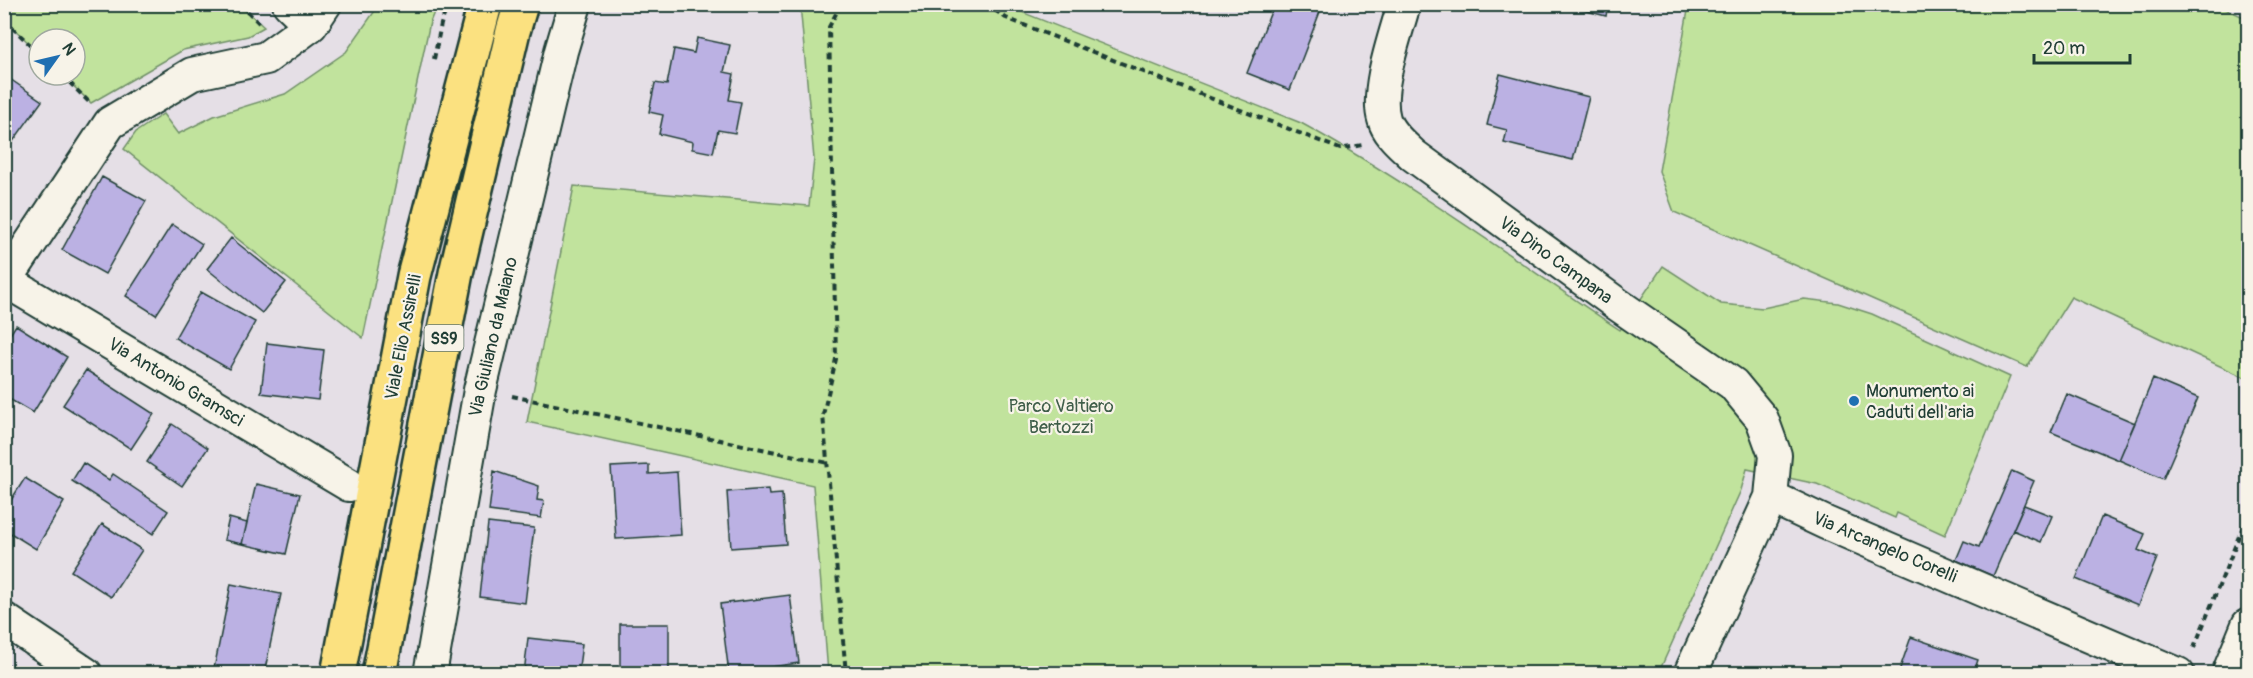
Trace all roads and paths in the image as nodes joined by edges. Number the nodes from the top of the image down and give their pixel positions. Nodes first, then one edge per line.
1 (240, 4) edge
2 (485, 4) edge
3 (521, 4) edge
4 (575, 4) edge
5 (841, 4) edge
6 (986, 4) edge
7 (1404, 4) edge
8 (308, 11) edge
9 (4, 20) edge
10 (264, 27) dead end
11 (27, 42) edge
12 (1363, 145) dead end
13 (5, 282) edge
14 (509, 395) dead end
15 (828, 463) junction
16 (349, 485) dead end
17 (1771, 497) junction
18 (2248, 514) edge
19 (4, 619) edge
20 (2248, 625) edge
21 (2186, 661) edge
22 (86, 674) edge
23 (338, 674) edge
24 (380, 674) edge
25 (430, 674) edge
26 (846, 674) edge
27 (1690, 674) edge
28 (2228, 674) edge

1 - 10 path
2 - 23 main road, Viale Elio Assirelli / SS9
3 - 24 main road, SS9
4 - 25 street, Via Giuliano da Maiano
5 - 15 path
6 - 12 path
7 - 17 street, Via Dino Campana
8 - 13 street
9 - 11 path
13 - 16 street, Via Antonio Gramsci
14 - 15 path
15 - 26 path
17 - 21 street, Via Arcangelo Corelli
17 - 27 street
18 - 21 path
19 - 22 street
20 - 28 street

